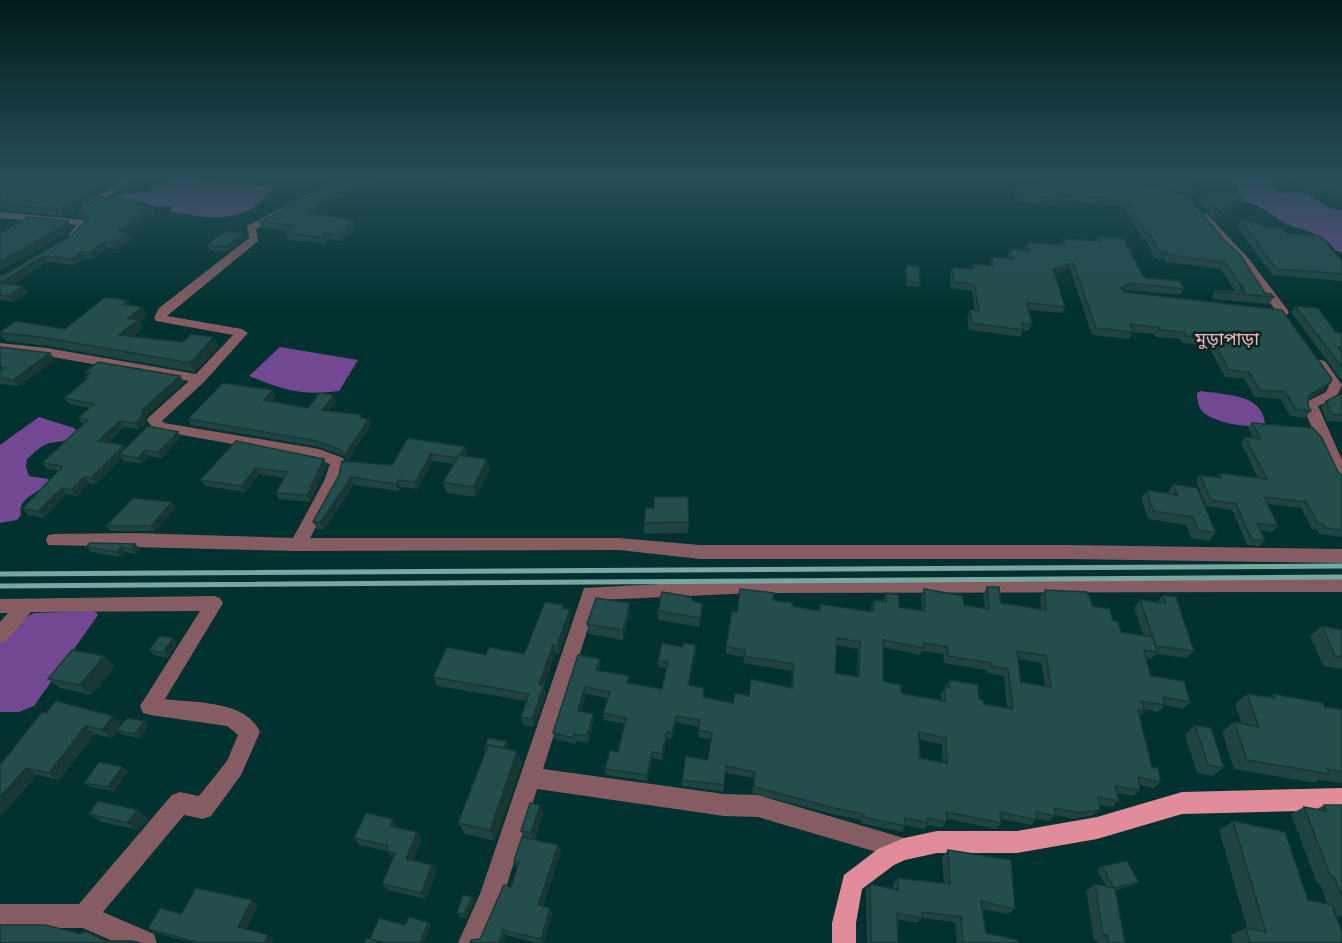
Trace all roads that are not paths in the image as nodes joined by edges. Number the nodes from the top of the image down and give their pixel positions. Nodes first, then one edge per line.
1 (66, 222) edge
2 (261, 222) edge
3 (1210, 222) edge
4 (62, 243) edge
5 (1261, 310) edge
6 (0, 347) edge
7 (1310, 349) edge
8 (199, 379) junction
9 (1342, 476) edge
10 (54, 540) dead end
11 (298, 545) junction
12 (1342, 556) edge
13 (1342, 585) edge
14 (27, 605) junction
15 (0, 606) edge
16 (0, 635) edge
17 (530, 778) junction
18 (1342, 799) edge
19 (904, 849) junction
20 (0, 916) edge
21 (84, 916) junction
22 (145, 943) edge
23 (470, 943) edge
24 (844, 943) edge

1 - 4 street
2 - 8 street
3 - 5 street
6 - 8 street
7 - 9 street
8 - 11 street
10 - 11 street
11 - 12 street
13 - 17 street
14 - 15 street
14 - 16 street
14 - 21 street
17 - 19 street
17 - 23 street
18 - 19 main road
19 - 24 main road
20 - 21 street
21 - 22 street

